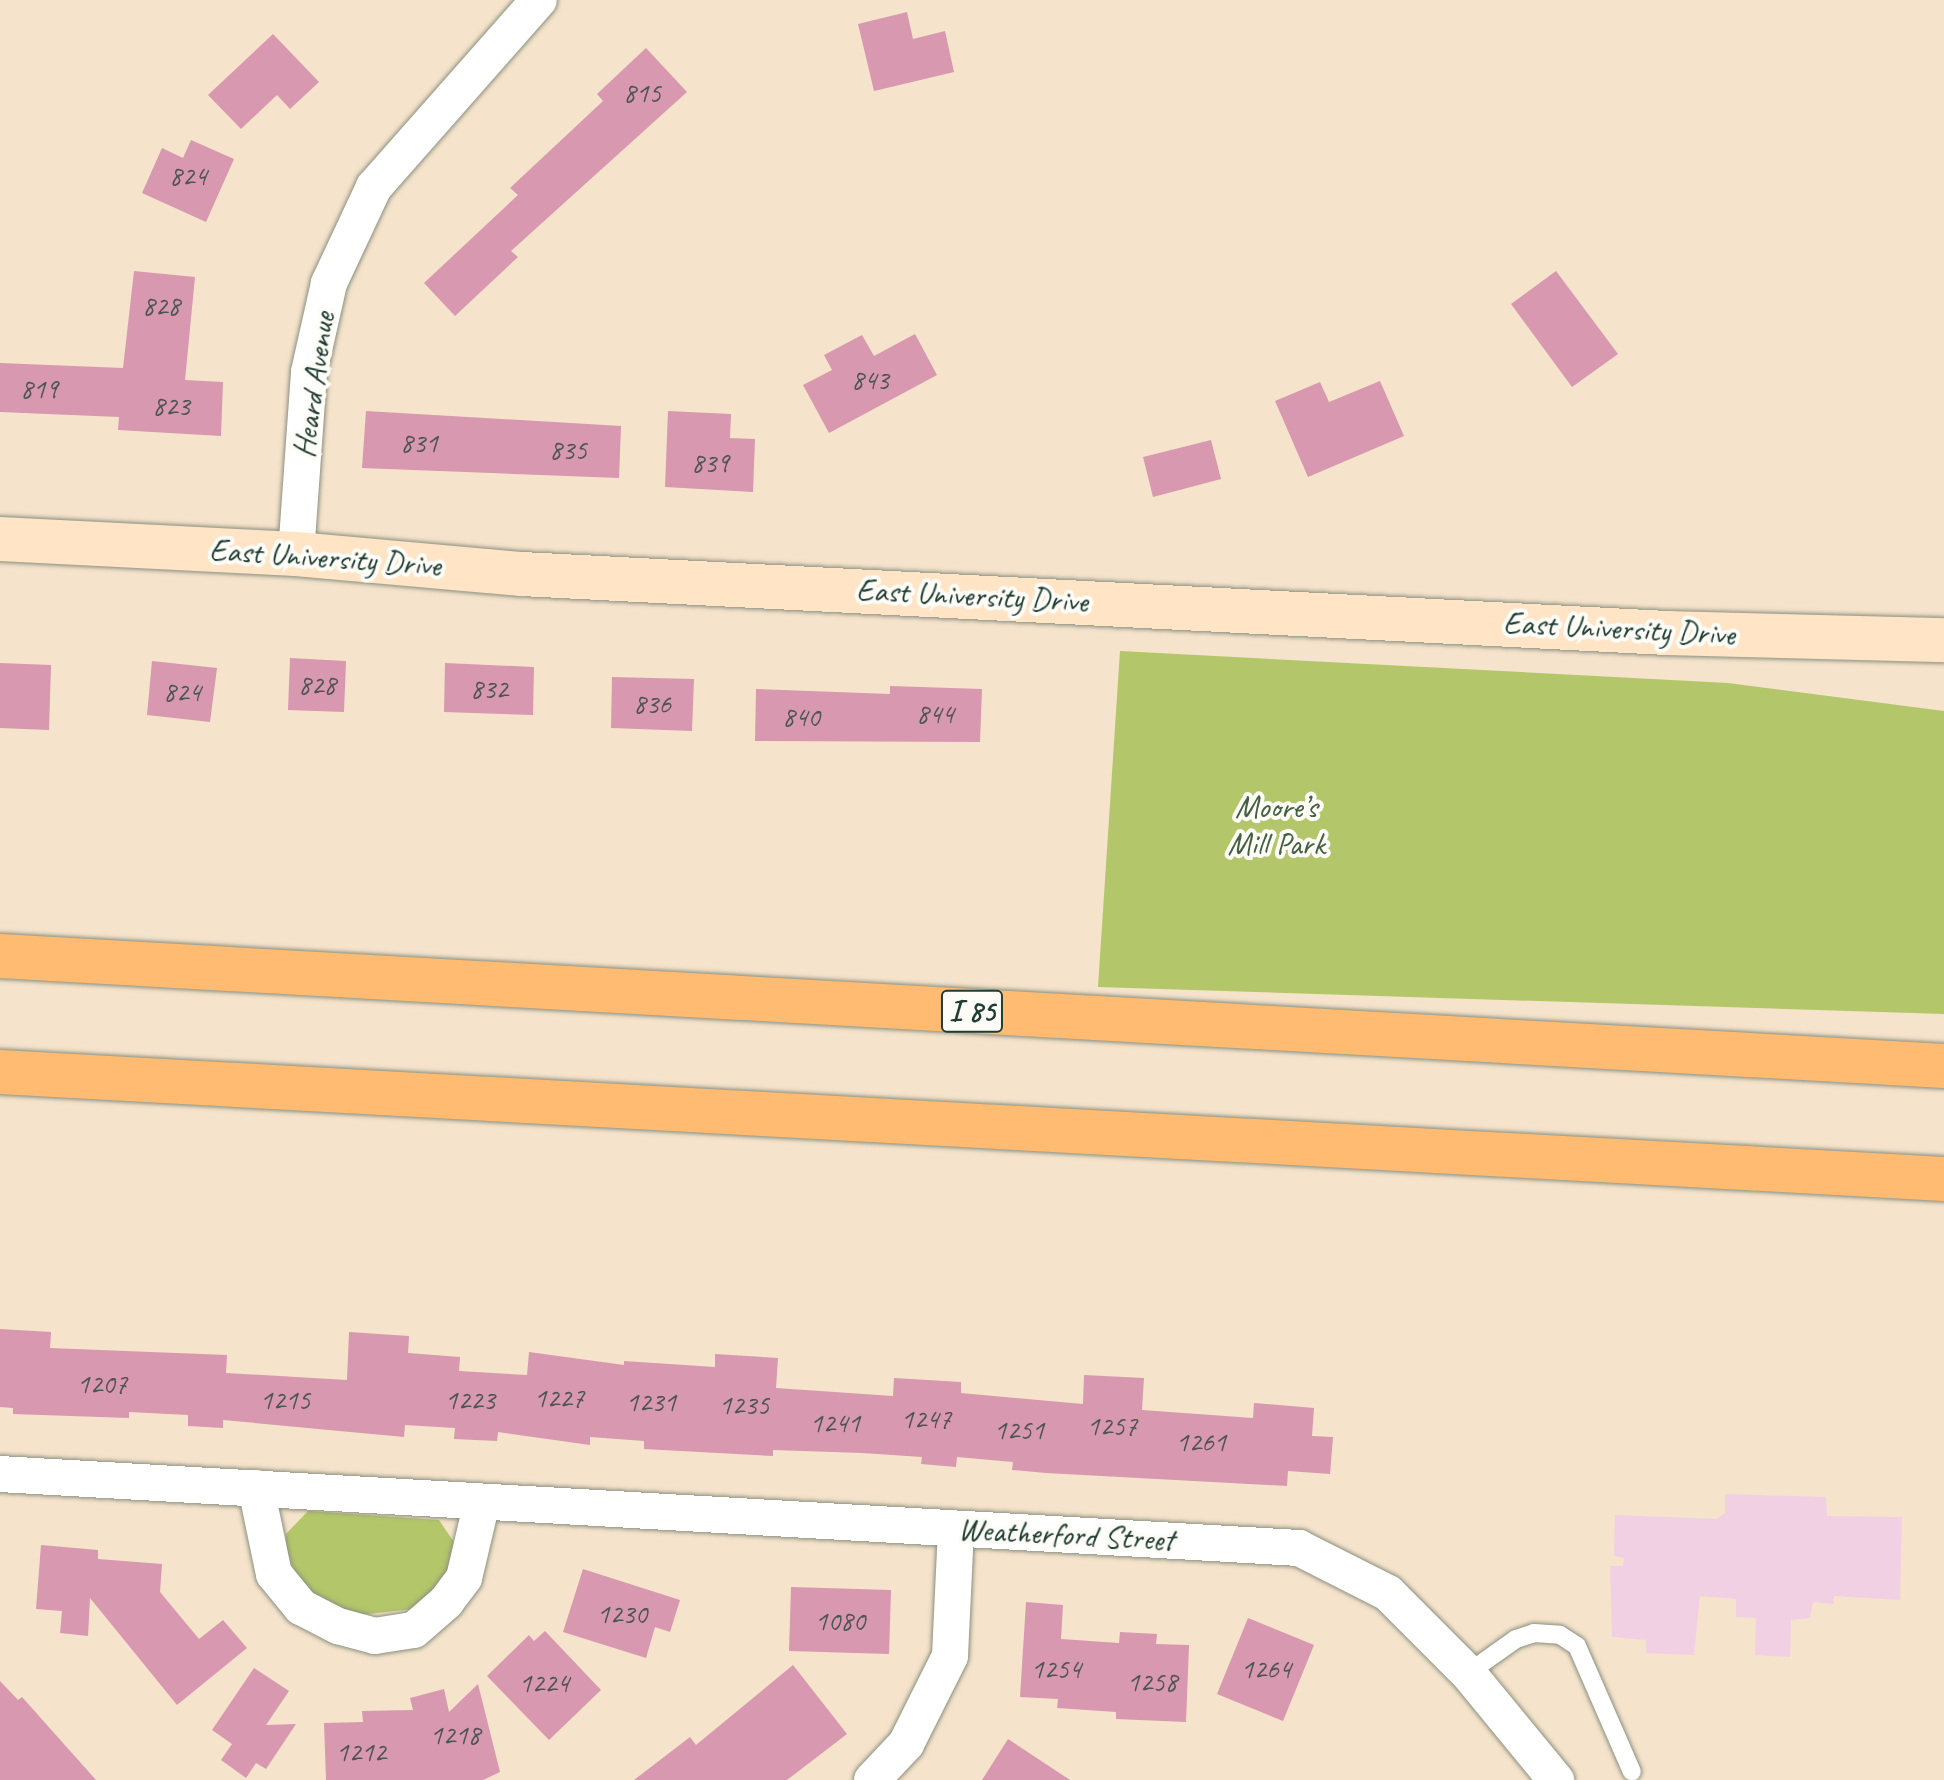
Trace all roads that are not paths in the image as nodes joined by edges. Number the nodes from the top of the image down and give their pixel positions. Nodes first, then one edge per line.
1 (539, 0) edge
2 (0, 539) edge
3 (296, 554) junction
4 (1944, 640) edge
5 (0, 956) edge
6 (1944, 1066) edge
7 (0, 1072) edge
8 (1944, 1179) edge
9 (0, 1474) edge
10 (256, 1488) junction
11 (482, 1502) junction
12 (956, 1529) junction
13 (1468, 1673) junction
14 (1632, 1772) dead end
15 (872, 1780) edge
16 (1556, 1780) edge

1 - 3 street, Heard Avenue
2 - 3 main road, East University Drive
3 - 4 main road, East University Drive
5 - 6 highway, I 85
7 - 8 highway
9 - 10 street, Weatherford Street
10 - 11 street, Weatherford Street
10 - 11 street
11 - 12 street, Weatherford Street
12 - 13 street, Weatherford Street
12 - 15 street
13 - 14 lane
13 - 16 street, Weatherford Street

